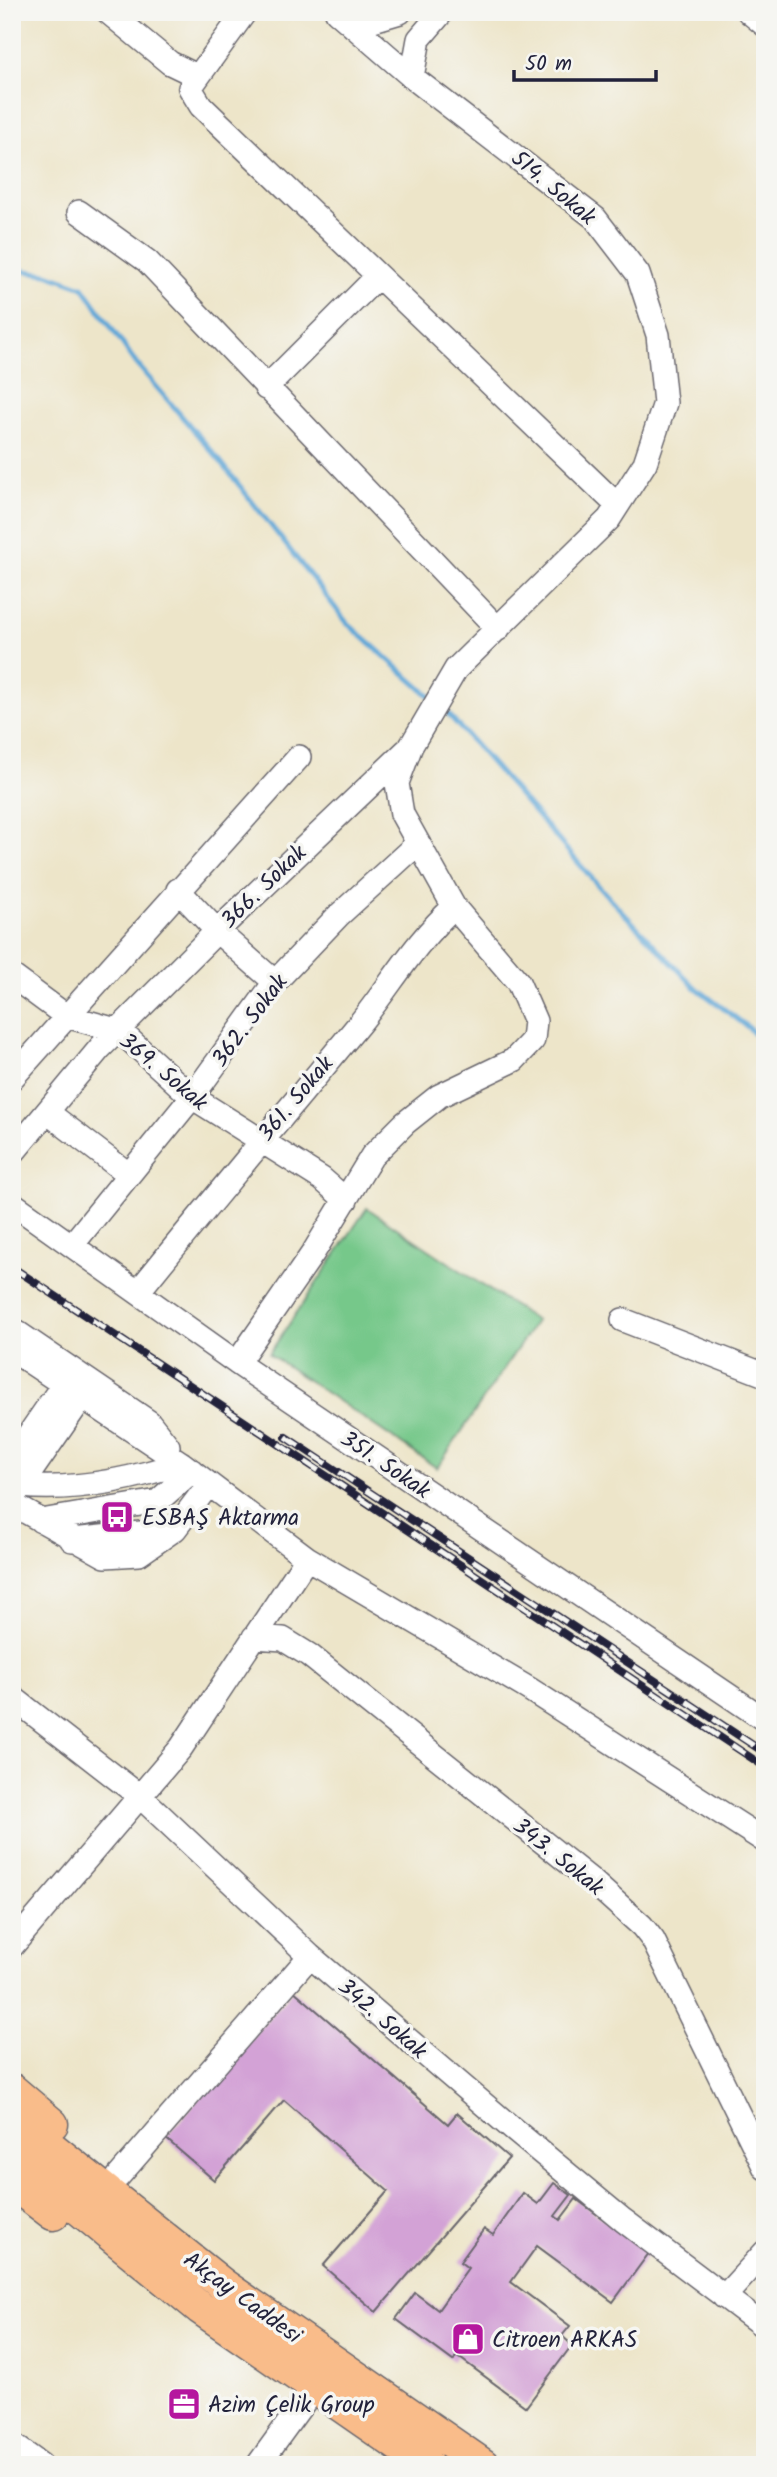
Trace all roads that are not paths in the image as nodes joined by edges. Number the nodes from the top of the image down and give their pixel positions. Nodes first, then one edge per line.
1 (108, 12) edge
2 (245, 12) edge
3 (400, 12) edge
4 (442, 12) edge
5 (749, 12) edge
6 (345, 19) edge
7 (765, 24) edge
8 (197, 76) junction
9 (412, 77) junction
10 (79, 212) dead end
11 (378, 276) junction
12 (265, 388) junction
13 (617, 505) junction
14 (498, 629) junction
15 (411, 746) junction
16 (299, 757) dead end
17 (417, 844) junction
18 (178, 890) junction
19 (454, 907) junction
20 (217, 930) junction
21 (12, 976) edge
22 (275, 982) junction
23 (66, 1016) junction
24 (120, 1031) junction
25 (12, 1078) edge
26 (192, 1097) junction
27 (47, 1112) junction
28 (259, 1141) junction
29 (12, 1154) edge
30 (128, 1174) junction
31 (346, 1200) junction
32 (12, 1203) edge
33 (72, 1245) junction
34 (138, 1292) junction
35 (623, 1320) dead end
36 (12, 1329) edge
37 (12, 1350) edge
38 (237, 1363) junction
39 (765, 1375) edge
40 (78, 1384) junction
41 (12, 1460) edge
42 (194, 1473) junction
43 (15, 1496) edge
44 (41, 1521) junction
45 (307, 1558) junction
46 (254, 1637) junction
47 (12, 1697) edge
48 (765, 1720) edge
49 (142, 1798) junction
50 (765, 1841) edge
51 (12, 1946) edge
52 (310, 1956) junction
53 (12, 2090) edge
54 (12, 2116) edge
55 (12, 2154) edge
56 (765, 2168) edge
57 (118, 2177) junction
58 (12, 2183) edge
59 (765, 2252) edge
60 (223, 2285) junction
61 (724, 2297) junction
62 (200, 2308) junction
63 (765, 2327) edge
64 (314, 2388) junction
65 (12, 2444) edge
66 (41, 2465) edge
67 (258, 2465) edge
68 (427, 2465) edge
69 (483, 2465) edge

1 - 8 street
2 - 8 street
3 - 6 street
4 - 9 street
5 - 7 street
6 - 9 street, 514. Sokak
8 - 11 street
9 - 13 street, 514. Sokak
10 - 12 street
11 - 12 street
11 - 13 street
12 - 14 street
13 - 14 street, 514. Sokak
14 - 15 street, 514. Sokak
15 - 17 street
15 - 20 street, 366. Sokak
16 - 18 street
17 - 19 street
17 - 22 street, 362. Sokak
18 - 20 street
18 - 23 street
19 - 28 street, 361. Sokak
19 - 31 street
20 - 22 street
20 - 24 street, 366. Sokak
21 - 23 street, 369. Sokak
22 - 26 street, 362. Sokak
23 - 24 street, 369. Sokak
23 - 25 street
24 - 26 street, 369. Sokak
24 - 27 street, 366. Sokak
26 - 28 street, 369. Sokak
26 - 30 street, 362. Sokak
27 - 29 street, 366. Sokak
27 - 30 street
28 - 31 street, 369. Sokak
28 - 34 street, 361. Sokak
30 - 33 street, 362. Sokak
31 - 38 street
32 - 33 street, 351. Sokak
33 - 34 street, 351. Sokak
34 - 38 street, 351. Sokak
35 - 39 street
36 - 40 street
37 - 40 street
38 - 48 street, 351. Sokak
40 - 41 street
40 - 42 street
40 - 43 street
42 - 43 street
42 - 44 street
42 - 44 street
42 - 45 street
43 - 44 street
45 - 46 street
45 - 50 street
46 - 49 street
46 - 56 street, 343. Sokak
47 - 49 street, 342. Sokak
49 - 51 street
49 - 52 street, 342. Sokak
52 - 57 street
52 - 61 street, 342. Sokak
53 - 57 highway
54 - 60 highway, Akçay Caddesi
55 - 62 highway, Akçay Caddesi
57 - 60 highway
58 - 62 highway
59 - 61 street
60 - 69 highway, Akçay Caddesi
61 - 63 street, 342. Sokak
62 - 64 highway, Akçay Caddesi
64 - 67 street
64 - 68 highway, Akçay Caddesi
65 - 66 street

